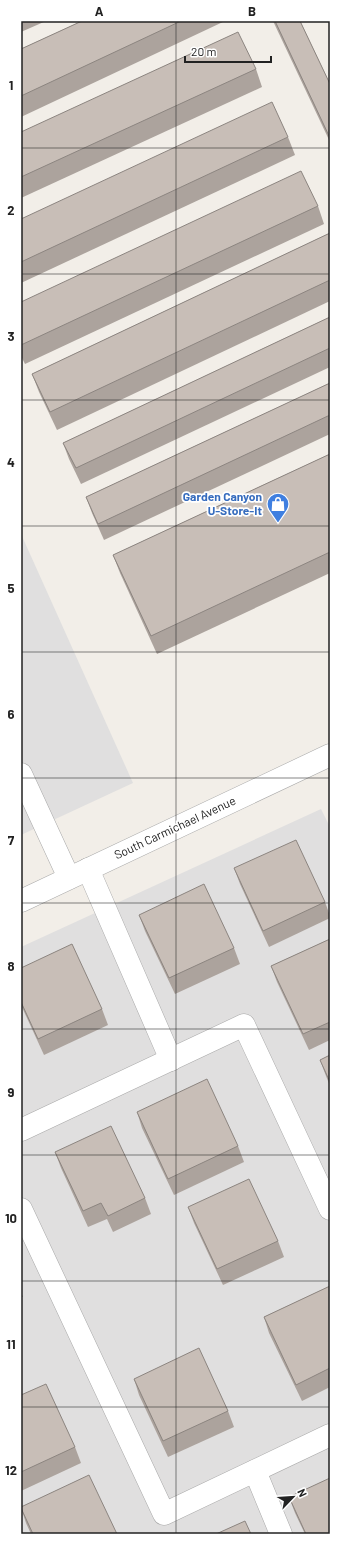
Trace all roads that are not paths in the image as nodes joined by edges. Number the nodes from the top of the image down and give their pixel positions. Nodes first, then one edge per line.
1 (330, 755) edge
2 (21, 774) edge
3 (88, 868) junction
4 (69, 878) junction
5 (21, 901) edge
6 (171, 1060) junction
7 (21, 1130) edge
8 (21, 1209) edge
9 (330, 1209) edge
10 (330, 1436) edge
11 (255, 1471) junction
12 (281, 1534) edge

1 - 3 street, South Carmichael Avenue
2 - 4 street
3 - 4 street, South Carmichael Avenue
3 - 6 street
4 - 5 street, South Carmichael Avenue
6 - 7 street
6 - 9 street
8 - 11 street
10 - 11 street
11 - 12 street

